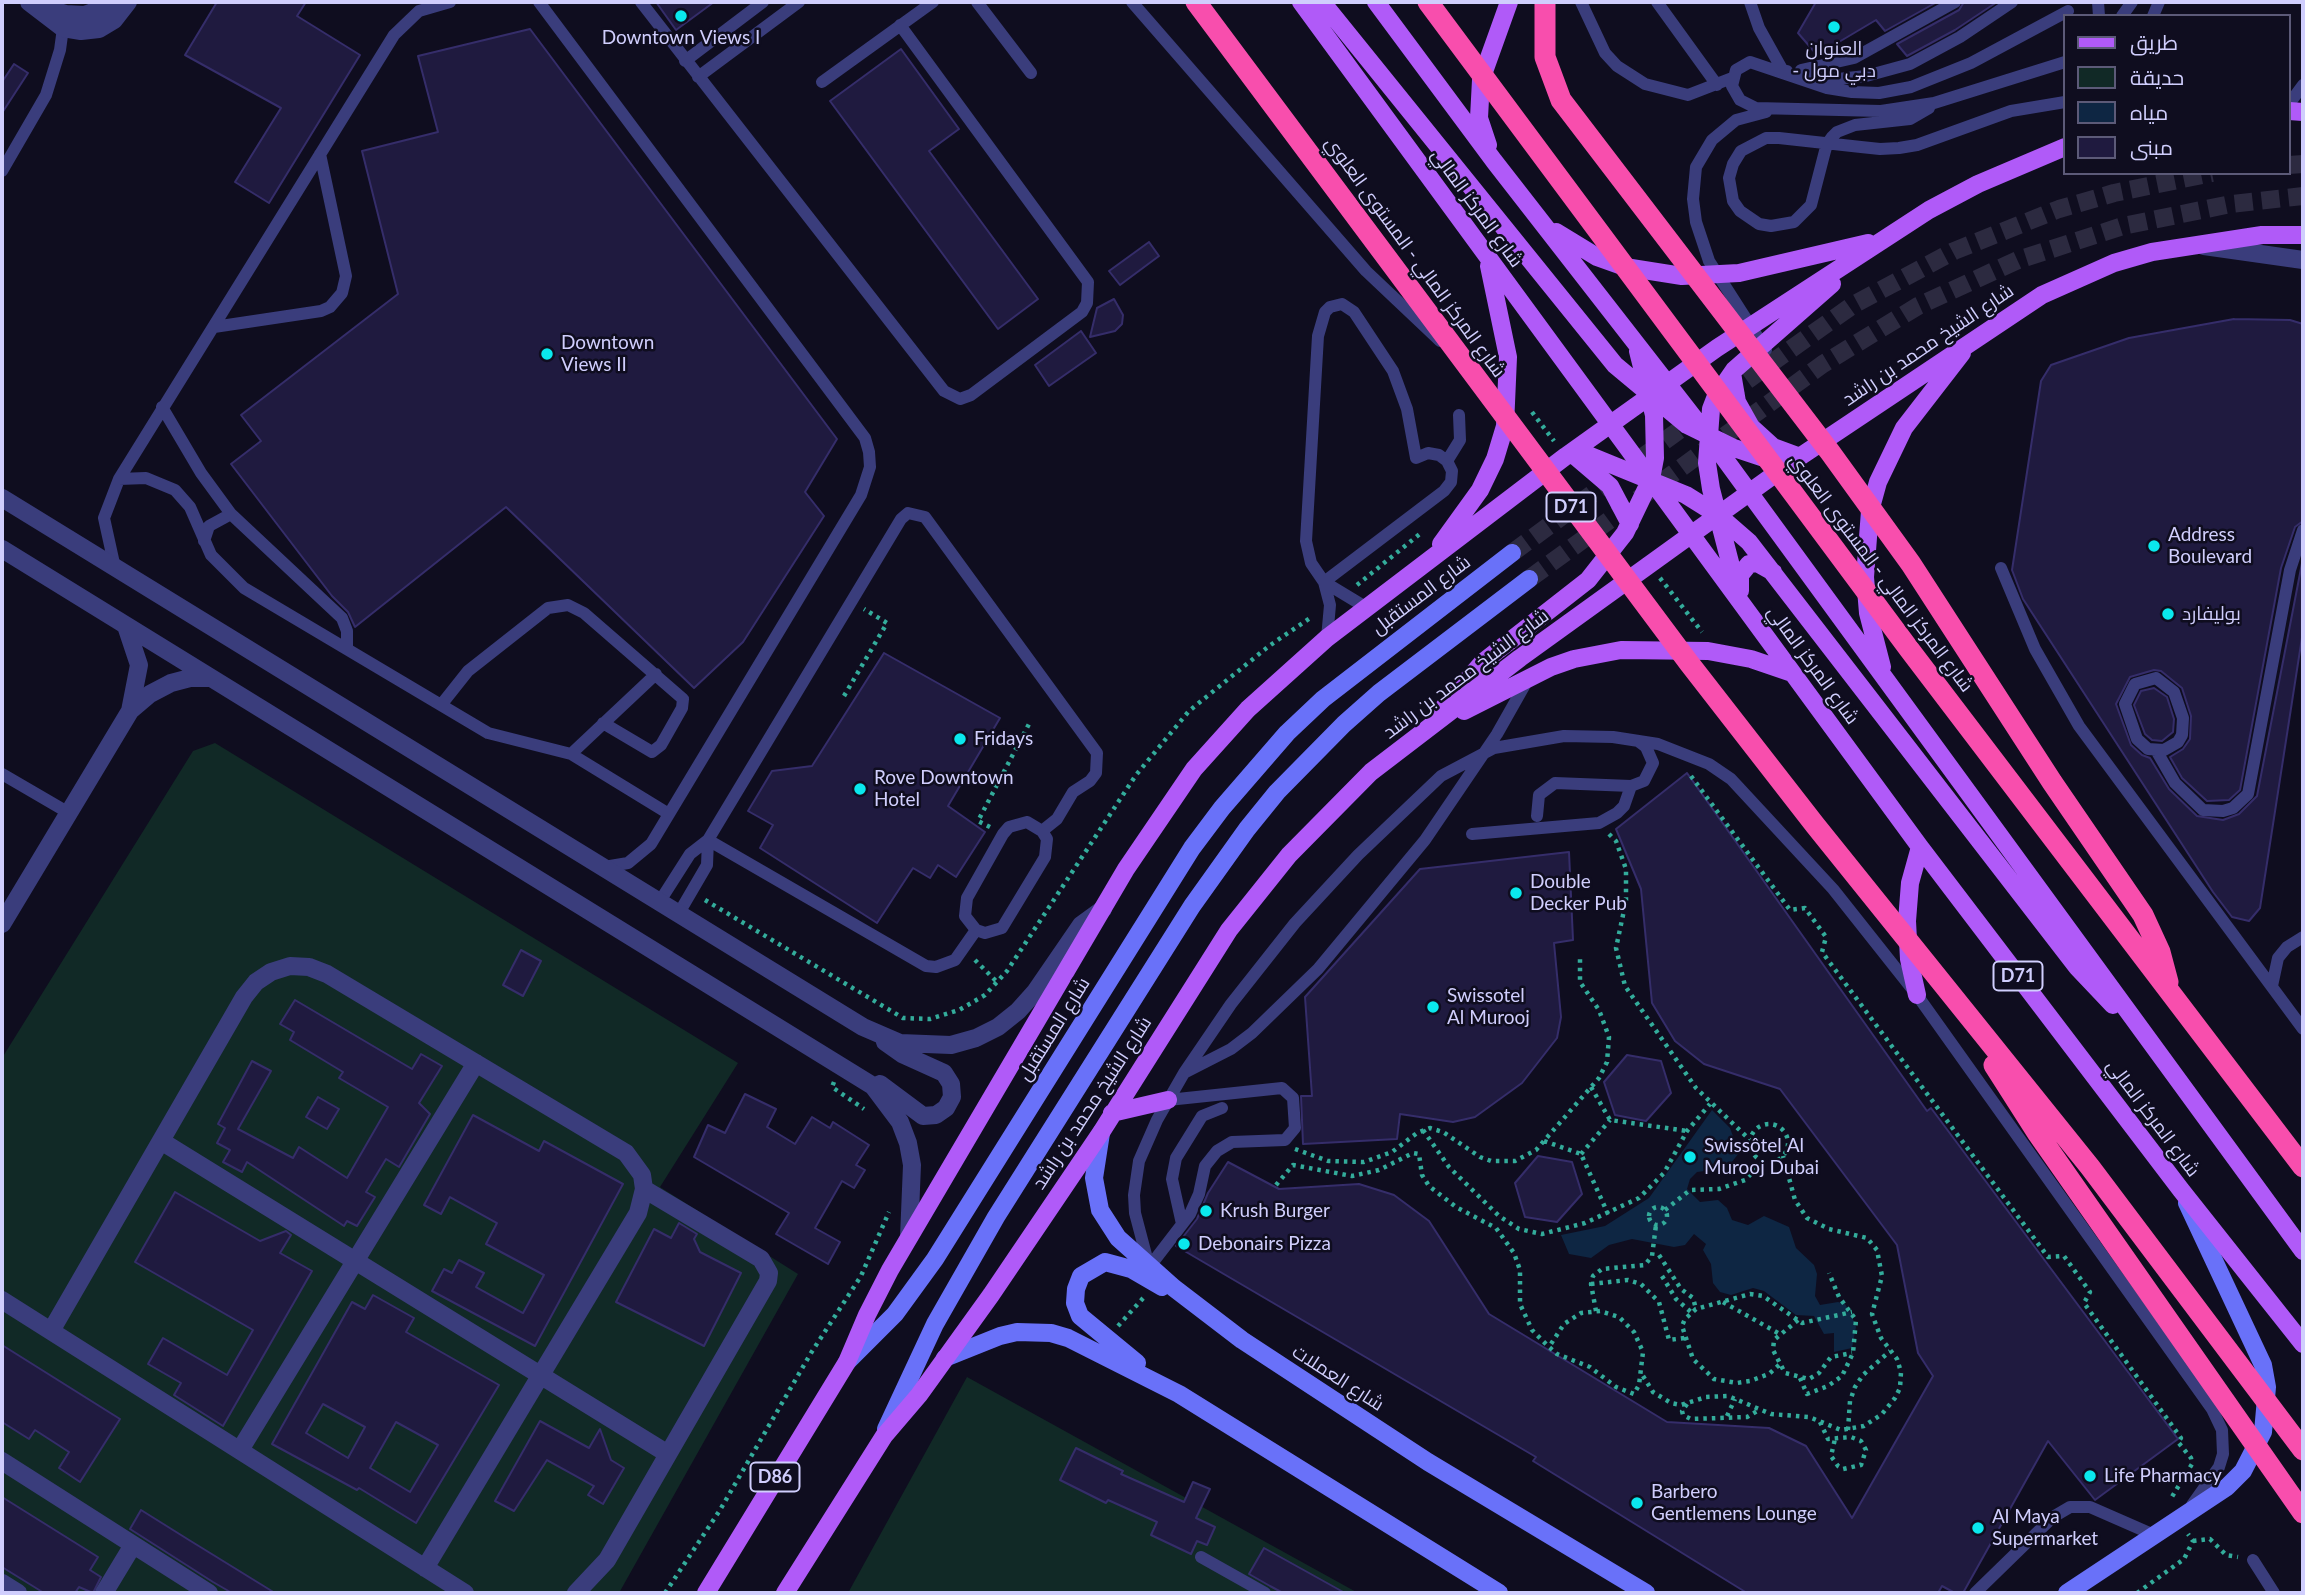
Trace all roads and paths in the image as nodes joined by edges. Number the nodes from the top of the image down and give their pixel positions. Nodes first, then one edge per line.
1 (29, 2) edge
2 (119, 2) edge
3 (128, 2) edge
4 (450, 2) edge
5 (539, 2) edge
6 (641, 2) edge
7 (763, 2) edge
8 (799, 2) edge
9 (933, 2) edge
10 (977, 2) edge
11 (1132, 2) edge
12 (1196, 2) edge
13 (1301, 2) edge
14 (1322, 2) edge
15 (1376, 2) edge
16 (1428, 2) edge
17 (1509, 2) edge
18 (1545, 2) edge
19 (1581, 2) edge
20 (1657, 2) edge
21 (1750, 2) edge
22 (1955, 2) edge
23 (2012, 2) edge
24 (2068, 11) dead end
25 (900, 25) junction
26 (63, 28) junction
27 (685, 61) junction
28 (2064, 62) edge
29 (1783, 71) junction
30 (1031, 73) dead end
31 (698, 77) junction
32 (1732, 78) junction
33 (822, 82) dead end
34 (1717, 85) junction
35 (2303, 85) edge
36 (2291, 101) edge
37 (2064, 102) edge
38 (1934, 103) junction
39 (1774, 110) junction
40 (1830, 143) edge
41 (1830, 143) edge
42 (1830, 143) edge
43 (1830, 143) edge
44 (2064, 147) edge
45 (320, 154) junction
46 (1494, 161) junction
47 (2, 171) edge
48 (2303, 224) edge
49 (1546, 226) junction
50 (2262, 234) junction
51 (2303, 235) edge
52 (1882, 240) junction
53 (2190, 244) junction
54 (1488, 260) junction
55 (2303, 260) edge
56 (1616, 316) junction
57 (214, 327) junction
58 (1976, 337) junction
59 (1636, 344) junction
60 (1604, 353) junction
61 (1462, 359) junction
62 (1732, 373) junction
63 (1667, 384) junction
64 (1782, 389) junction
65 (1650, 397) junction
66 (162, 407) junction
67 (1458, 415) dead end
68 (1610, 425) junction
69 (1708, 436) junction
70 (1572, 452) junction
71 (1447, 461) junction
72 (1795, 461) junction
73 (119, 479) junction
74 (1651, 480) junction
75 (1749, 494) junction
76 (2, 498) edge
77 (231, 514) junction
78 (1718, 515) junction
79 (1630, 524) junction
80 (2303, 530) edge
81 (1692, 536) junction
82 (204, 541) junction
83 (2, 549) edge
84 (1512, 553) tunnel mouth
85 (1428, 561) junction
86 (115, 568) junction
87 (2001, 568) dead end
88 (1776, 574) junction
89 (1530, 579) tunnel mouth
90 (1324, 582) junction
91 (852, 601) junction
92 (1741, 601) junction
93 (1367, 608) junction
94 (126, 626) junction
95 (1328, 638) junction
96 (347, 649) junction
97 (1792, 673) junction
98 (656, 674) junction
99 (212, 678) junction
100 (1530, 678) junction
101 (1888, 683) junction
102 (844, 696) dead end
103 (441, 705) junction
104 (130, 711) junction
105 (603, 723) junction
106 (1029, 724) dead end
107 (1426, 730) junction
108 (1638, 741) junction
109 (2156, 750) junction
110 (1484, 752) junction
111 (571, 754) junction
112 (1688, 771) dead end
113 (2, 774) edge
114 (1632, 786) junction
115 (69, 813) junction
116 (669, 814) junction
117 (1537, 816) dead end
118 (1599, 823) junction
119 (1042, 831) junction
120 (1003, 834) junction
121 (1472, 834) dead end
122 (708, 840) junction
123 (1920, 847) junction
124 (604, 867) junction
125 (660, 901) junction
126 (1103, 909) junction
127 (679, 913) junction
128 (2, 924) edge
129 (976, 930) junction
130 (2303, 937) edge
131 (965, 947) junction
132 (1580, 959) dead end
133 (997, 982) dead end
134 (2272, 986) junction
135 (2170, 991) junction
136 (1917, 995) junction
137 (1958, 1002) junction
138 (2137, 1024) junction
139 (863, 1027) junction
140 (2303, 1029) edge
141 (476, 1063) junction
142 (839, 1064) junction
143 (1184, 1073) junction
144 (1591, 1087) junction
145 (1168, 1100) junction
146 (1710, 1104) junction
147 (1222, 1108) dead end
148 (868, 1112) dead end
149 (1112, 1113) junction
150 (1610, 1120) junction
151 (1423, 1130) junction
152 (1102, 1131) junction
153 (1687, 1131) junction
154 (1279, 1140) junction
155 (1750, 1140) junction
156 (1544, 1141) junction
157 (161, 1142) junction
158 (1581, 1154) junction
159 (1783, 1156) junction
160 (1764, 1161) junction
161 (2303, 1167) edge
162 (1276, 1185) dead end
163 (644, 1189) junction
164 (2181, 1190) junction
165 (891, 1208) dead end
166 (1665, 1210) junction
167 (1608, 1214) junction
168 (1182, 1224) junction
169 (1656, 1225) junction
170 (909, 1237) junction
171 (2303, 1251) edge
172 (1659, 1255) dead end
173 (355, 1261) junction
174 (1829, 1273) dead end
175 (1152, 1275) junction
176 (1662, 1276) dead end
177 (1591, 1284) junction
178 (2, 1300) edge
179 (1722, 1302) junction
180 (1596, 1311) junction
181 (1693, 1311) junction
182 (1852, 1311) junction
183 (1798, 1320) junction
184 (51, 1331) junction
185 (1778, 1333) junction
186 (1107, 1338) junction
187 (1685, 1338) junction
188 (2303, 1344) edge
189 (1549, 1347) junction
190 (1890, 1351) junction
191 (1853, 1353) junction
192 (945, 1358) junction
193 (847, 1362) junction
194 (1779, 1365) junction
195 (1643, 1375) junction
196 (540, 1376) junction
197 (1800, 1378) junction
198 (1152, 1379) junction
199 (1735, 1399) junction
200 (1687, 1404) junction
201 (1759, 1410) junction
202 (1727, 1416) junction
203 (1820, 1421) junction
204 (1848, 1430) junction
205 (884, 1436) junction
206 (1835, 1439) junction
207 (240, 1450) junction
208 (2303, 1450) edge
209 (668, 1454) junction
210 (2, 1461) edge
211 (2297, 1505) edge
212 (2180, 1517) junction
213 (2303, 1523) edge
214 (2154, 1535) junction
215 (2193, 1541) junction
216 (133, 1545) junction
217 (1201, 1557) dead end
218 (2253, 1560) joint
219 (425, 1568) junction
220 (2, 1583) edge
221 (18, 1593) edge
222 (104, 1593) edge
223 (209, 1593) edge
224 (465, 1593) edge
225 (576, 1593) edge
226 (666, 1593) edge
227 (706, 1593) edge
228 (785, 1593) edge
229 (1265, 1593) edge
230 (1499, 1593) edge
231 (1646, 1593) edge
232 (1975, 1593) edge
233 (2067, 1593) edge
234 (2137, 1593) edge
235 (2274, 1593) edge

1 - 2 street
1 - 26 street
3 - 26 street
4 - 45 lane
5 - 116 lane
6 - 27 lane
7 - 27 lane
8 - 31 lane
9 - 25 lane
10 - 30 lane
11 - 61 lane
12 - 61 highway, شارع المركز المالي - المستوى العلوي / D71
13 - 54 main road, شارع المركز المالي / D71
14 - 60 main road
15 - 46 main road
16 - 135 highway, شارع المركز المالي - المستوى العلوي
17 - 46 main road
18 - 64 highway
19 - 34 lane
20 - 34 lane
21 - 29 lane
22 - 29 lane
23 - 29 lane
24 - 29 lane
25 - 31 lane
25 - 33 lane
26 - 47 lane
27 - 31 lane
28 - 38 lane
29 - 32 lane
32 - 34 lane
32 - 39 lane
35 - 36 lane
37 - 43 lane
38 - 39 lane
38 - 40 lane
39 - 64 lane
41 - 42 lane
44 - 52 main road
45 - 57 lane
45 - 57 lane
46 - 49 main road
48 - 50 main road
49 - 52 main road
49 - 56 main road
50 - 51 main road, شارع الشيخ محمد بن راشد
50 - 53 main road, شارع الشيخ محمد بن راشد
52 - 62 main road
52 - 63 main road
53 - 55 street
53 - 58 main road, شارع الشيخ محمد بن راشد
54 - 68 main road, شارع المركز المالي / D71
54 - 85 main road
56 - 59 main road
56 - 60 main road
57 - 66 lane
58 - 72 main road, شارع الشيخ محمد بن راشد
58 - 101 main road
59 - 63 main road
59 - 65 main road
60 - 65 main road
61 - 137 highway, شارع المركز المالي - المستوى العلوي / D71
62 - 69 main road
62 - 72 main road
63 - 65 main road
63 - 69 main road
64 - 135 highway
65 - 68 main road
65 - 69 main road
65 - 74 main road
66 - 73 lane
66 - 77 lane
67 - 71 lane
68 - 70 main road
68 - 74 main road, شارع المركز المالي / D71
69 - 72 main road
69 - 75 main road
69 - 78 main road
70 - 74 main road
70 - 79 main road
70 - 85 main road
71 - 90 lane
71 - 90 lane
72 - 75 main road, شارع الشيخ محمد بن راشد
73 - 82 lane
73 - 86 lane
74 - 78 main road
74 - 79 main road
74 - 81 main road, شارع المركز المالي / D71
75 - 78 main road, شارع الشيخ محمد بن راشد
75 - 101 main road
76 - 86 street
77 - 82 lane
77 - 96 lane
78 - 81 main road, شارع الشيخ محمد بن راشد
78 - 88 main road
78 - 92 main road
79 - 107 main road
80 - 109 lane
81 - 92 main road, شارع المركز المالي / D71
81 - 107 main road, شارع الشيخ محمد بن راشد
82 - 96 lane
83 - 94 street
84 - 193 main road, شارع المستقبل / D86
85 - 93 main road
86 - 124 street
87 - 134 lane
88 - 92 main road
88 - 138 main road
89 - 205 main road
90 - 93 lane
90 - 95 lane
91 - 102 path
91 - 119 lane
91 - 122 lane
92 - 97 main road, شارع المركز المالي / D71
93 - 95 main road
94 - 99 street
94 - 104 street
95 - 126 main road
96 - 103 lane
97 - 100 main road
97 - 123 main road, شارع المركز المالي / D71
98 - 103 lane
98 - 105 lane
98 - 105 lane
99 - 104 street
99 - 142 street
100 - 107 main road
100 - 110 lane
101 - 138 main road
103 - 111 lane
104 - 115 street
105 - 111 lane
106 - 120 path
107 - 149 main road, شارع الشيخ محمد بن راشد
108 - 110 lane
108 - 114 lane
108 - 136 lane
109 - 109 lane
110 - 143 lane
110 - 143 lane
111 - 116 lane
112 - 212 path
113 - 115 lane
114 - 117 lane
114 - 118 lane
115 - 128 street
116 - 124 lane
118 - 121 lane
118 - 146 path
119 - 120 lane
119 - 129 lane
120 - 129 lane
122 - 125 lane
122 - 127 lane
122 - 131 lane
123 - 136 main road
123 - 164 main road, شارع المركز المالي / D71
124 - 125 street
125 - 127 street
126 - 139 street
126 - 170 main road
127 - 139 street
129 - 131 lane
130 - 134 lane
131 - 133 path
132 - 144 path
134 - 140 lane
135 - 161 highway, شارع المركز المالي - المستوى العلوي
136 - 212 lane
137 - 208 highway
137 - 211 highway
138 - 171 main road
139 - 142 street
141 - 157 street
141 - 163 street
141 - 173 street
142 - 148 path
142 - 170 street
143 - 145 lane
144 - 150 path
144 - 156 path
145 - 149 main road
145 - 154 lane
145 - 175 lane
146 - 153 path
146 - 155 path
147 - 168 lane
149 - 152 main road, شارع الشيخ محمد بن راشد
150 - 153 path
150 - 158 path
151 - 154 path
151 - 156 path
151 - 167 path
152 - 175 main road, شارع العملات
152 - 192 main road, شارع الشيخ محمد بن راشد
153 - 167 path
154 - 168 lane
155 - 159 path
155 - 160 path
156 - 158 path
157 - 173 street
157 - 184 street
158 - 167 path
159 - 160 path
159 - 190 path
160 - 166 path
162 - 189 path
163 - 196 street
163 - 209 street
164 - 188 main road, شارع المركز المالي / D71
164 - 212 main road
165 - 226 path
166 - 169 path
166 - 169 path
168 - 175 lane
169 - 177 path
170 - 193 main road
172 - 181 path
173 - 196 street
173 - 207 street
174 - 182 path
175 - 186 path
175 - 186 main road
175 - 231 main road, شارع العملات
176 - 181 path
177 - 180 path
177 - 187 path
178 - 184 street
179 - 181 path
179 - 183 path
179 - 185 path
180 - 189 path
180 - 195 path
181 - 187 path
182 - 183 path
182 - 191 path
183 - 185 path
184 - 207 street
185 - 194 path
186 - 198 main road
187 - 194 path
189 - 195 path
190 - 204 path
190 - 204 path
191 - 197 path
191 - 197 path
192 - 198 main road
192 - 205 main road, شارع الشيخ محمد بن راشد
193 - 227 main road, شارع المستقبل / D86
194 - 197 path
195 - 200 path
196 - 209 street
196 - 219 street
198 - 230 main road
199 - 200 path
199 - 201 path
199 - 202 path
200 - 202 path
201 - 202 path
201 - 203 path
203 - 204 path
203 - 206 path
205 - 228 main road
206 - 206 path
207 - 219 street
209 - 225 street
210 - 216 street
211 - 213 highway
212 - 214 main road
212 - 215 path
214 - 232 lane
214 - 233 main road
215 - 218 path
215 - 234 path
216 - 222 street
216 - 223 street
217 - 229 lane
218 - 235 lane
219 - 224 street
220 - 221 street

